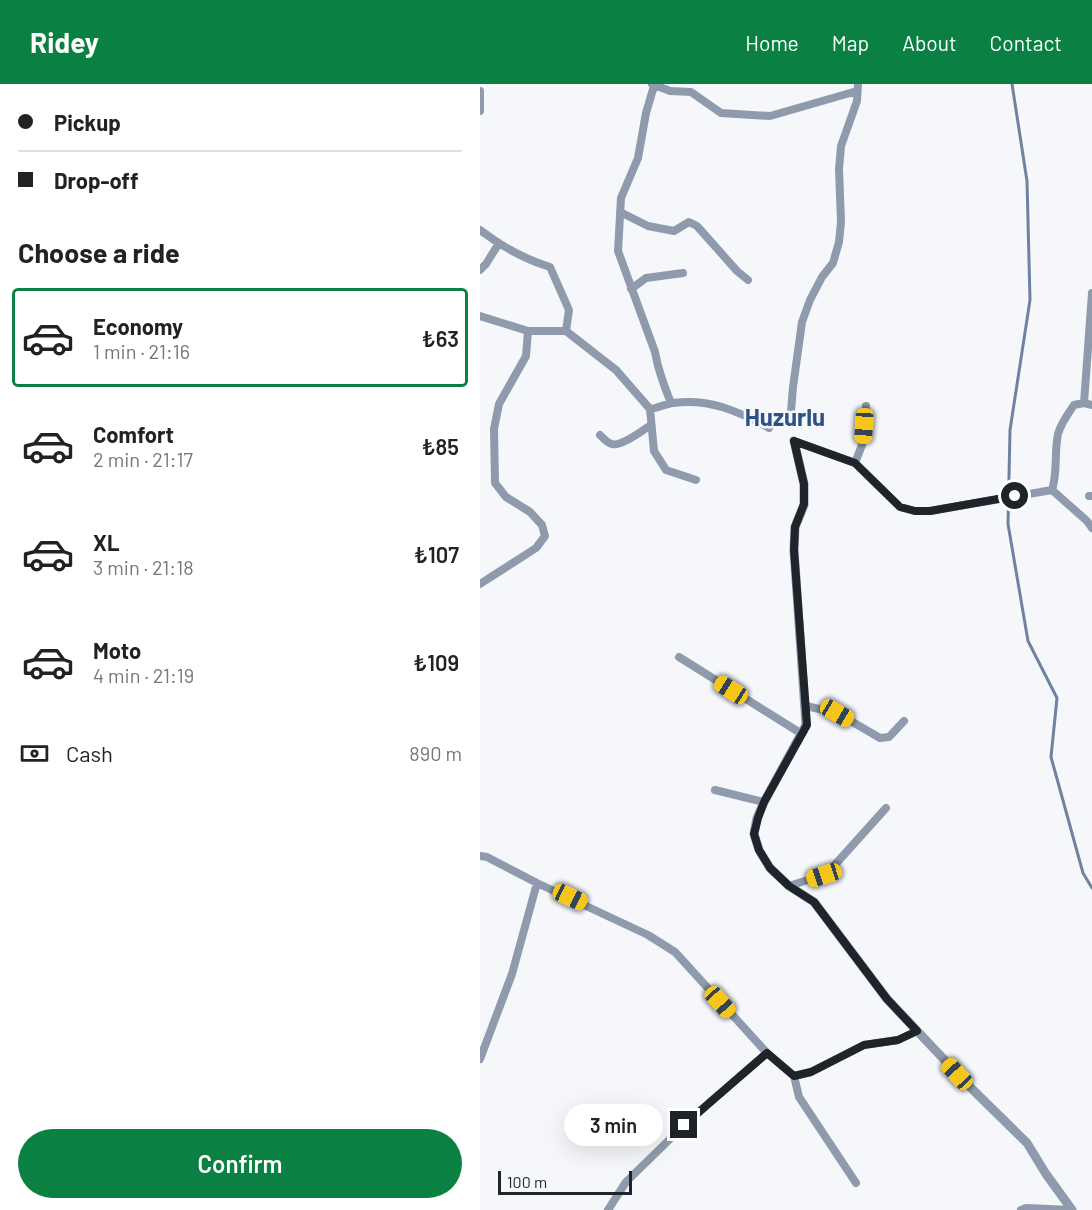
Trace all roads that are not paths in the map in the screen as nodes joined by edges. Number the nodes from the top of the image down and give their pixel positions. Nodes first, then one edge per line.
1 (653, 85) edge
2 (858, 87) edge
3 (480, 91) edge
4 (480, 111) edge
5 (620, 212) junction
6 (480, 230) edge
7 (499, 243) junction
8 (480, 270) edge
9 (683, 273) dead end
10 (748, 280) dead end
11 (631, 289) junction
12 (1092, 293) edge
13 (480, 316) edge
14 (528, 331) junction
15 (567, 331) junction
16 (670, 403) junction
17 (1088, 404) edge
18 (866, 406) dead end
19 (650, 409) junction
20 (790, 424) dead end
21 (651, 425) junction
22 (769, 428) dead end
23 (600, 435) dead end
24 (794, 441) joint
25 (855, 463) junction
26 (696, 480) dead end
27 (1052, 490) junction
28 (1092, 528) edge
29 (480, 584) edge
30 (679, 657) dead end
31 (806, 705) junction
32 (904, 721) dead end
33 (802, 734) junction
34 (715, 790) dead end
35 (764, 802) junction
36 (886, 808) dead end
37 (480, 856) edge
38 (537, 883) junction
39 (789, 886) junction
40 (917, 1031) junction
41 (767, 1053) junction
42 (480, 1059) edge
43 (794, 1076) junction
44 (856, 1183) dead end
45 (608, 1210) edge
46 (1021, 1210) edge
47 (1072, 1210) edge

1 - 2 street
1 - 5 street
2 - 20 street
3 - 4 street
5 - 10 street
5 - 11 street
6 - 7 street
7 - 8 street
7 - 15 street
9 - 11 street
11 - 16 street
12 - 17 street
13 - 14 street
14 - 15 street
14 - 29 street
15 - 19 street
16 - 19 street
16 - 22 street
17 - 27 street
18 - 25 street
19 - 21 street
21 - 23 street
21 - 26 street
24 - 25 street
24 - 31 street
25 - 27 street
27 - 28 street
30 - 33 street
31 - 32 street
31 - 33 street
33 - 35 street
34 - 35 street
35 - 39 street
36 - 39 street
37 - 38 street
38 - 41 street
38 - 42 street
39 - 40 street
40 - 43 street
40 - 47 street
41 - 43 street
41 - 45 street
43 - 44 street
46 - 47 street

